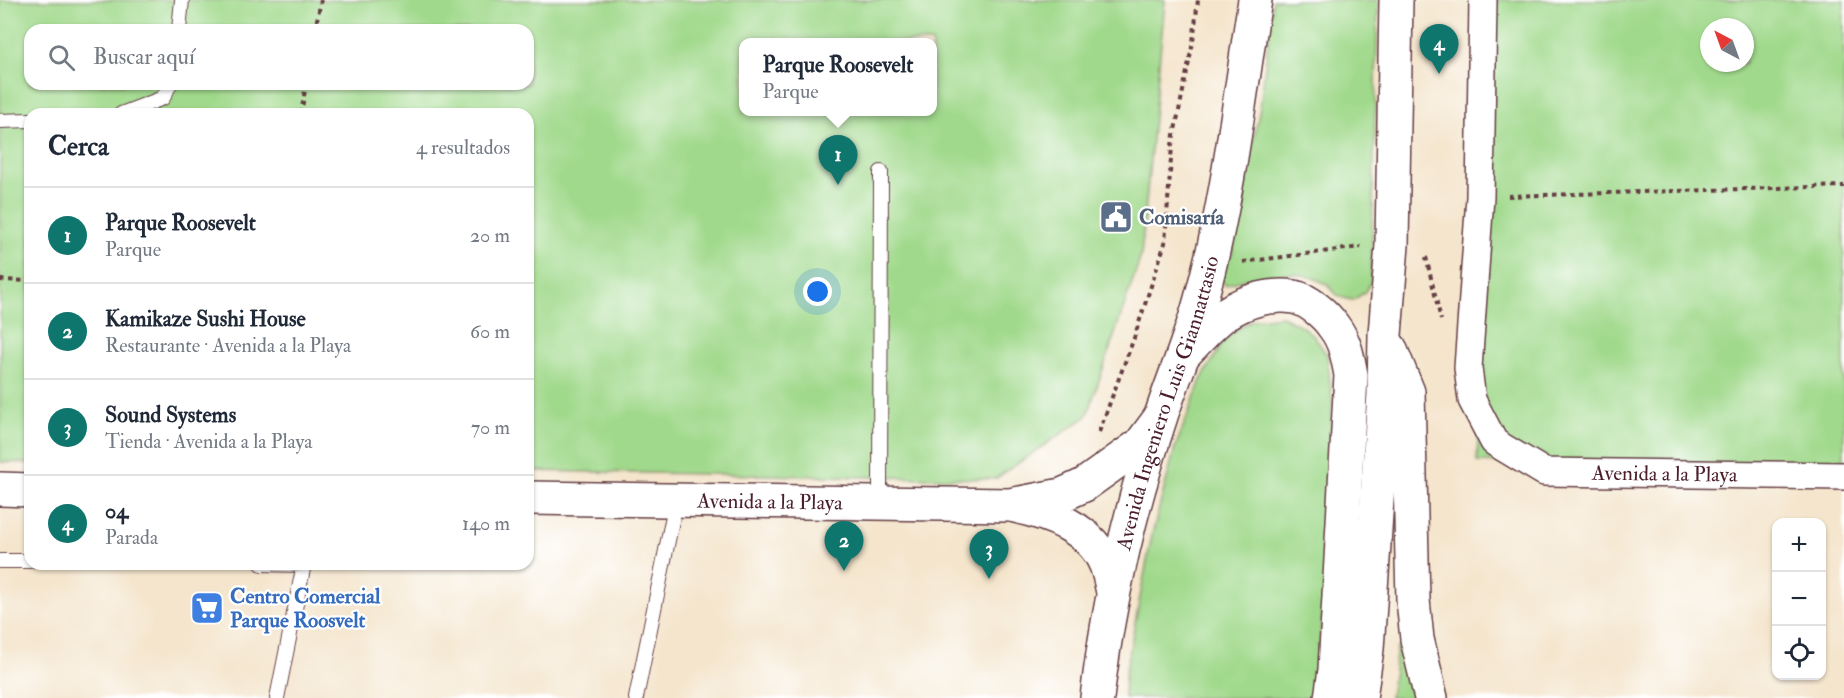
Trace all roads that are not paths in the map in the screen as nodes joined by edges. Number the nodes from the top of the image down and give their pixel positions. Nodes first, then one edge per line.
1 (182, 0) edge
2 (1255, 0) edge
3 (1396, 0) edge
4 (1483, 0) edge
5 (180, 24) edge
6 (167, 90) edge
7 (137, 108) edge
8 (24, 120) edge
9 (0, 121) edge
10 (881, 172) dead end
11 (1385, 335) junction
12 (1185, 354) junction
13 (1160, 418) junction
14 (1844, 476) edge
15 (0, 489) edge
16 (24, 490) edge
17 (534, 498) edge
18 (676, 501) junction
19 (880, 503) junction
20 (1010, 505) junction
21 (0, 561) edge
22 (24, 561) edge
23 (303, 570) edge
24 (1113, 592) junction
25 (277, 698) edge
26 (636, 698) edge
27 (1097, 698) edge
28 (1331, 698) edge
29 (1360, 698) edge
30 (1431, 698) edge

1 - 5 lane
2 - 12 main road, Avenida Ingeniero Luis Giannattasio
3 - 11 main road
4 - 14 street, Avenida a la Playa
6 - 7 lane
8 - 9 lane
10 - 19 lane
11 - 29 main road
11 - 30 main road
12 - 13 main road, Avenida Ingeniero Luis Giannattasio
12 - 28 main road
13 - 20 main road
13 - 24 main road, Avenida Ingeniero Luis Giannattasio
15 - 16 main road
17 - 18 main road, Avenida a la Playa
18 - 19 main road, Avenida a la Playa
18 - 26 lane
19 - 20 main road, Avenida a la Playa
20 - 24 main road
21 - 22 lane
23 - 25 lane
24 - 27 main road, Avenida Ingeniero Luis Giannattasio

